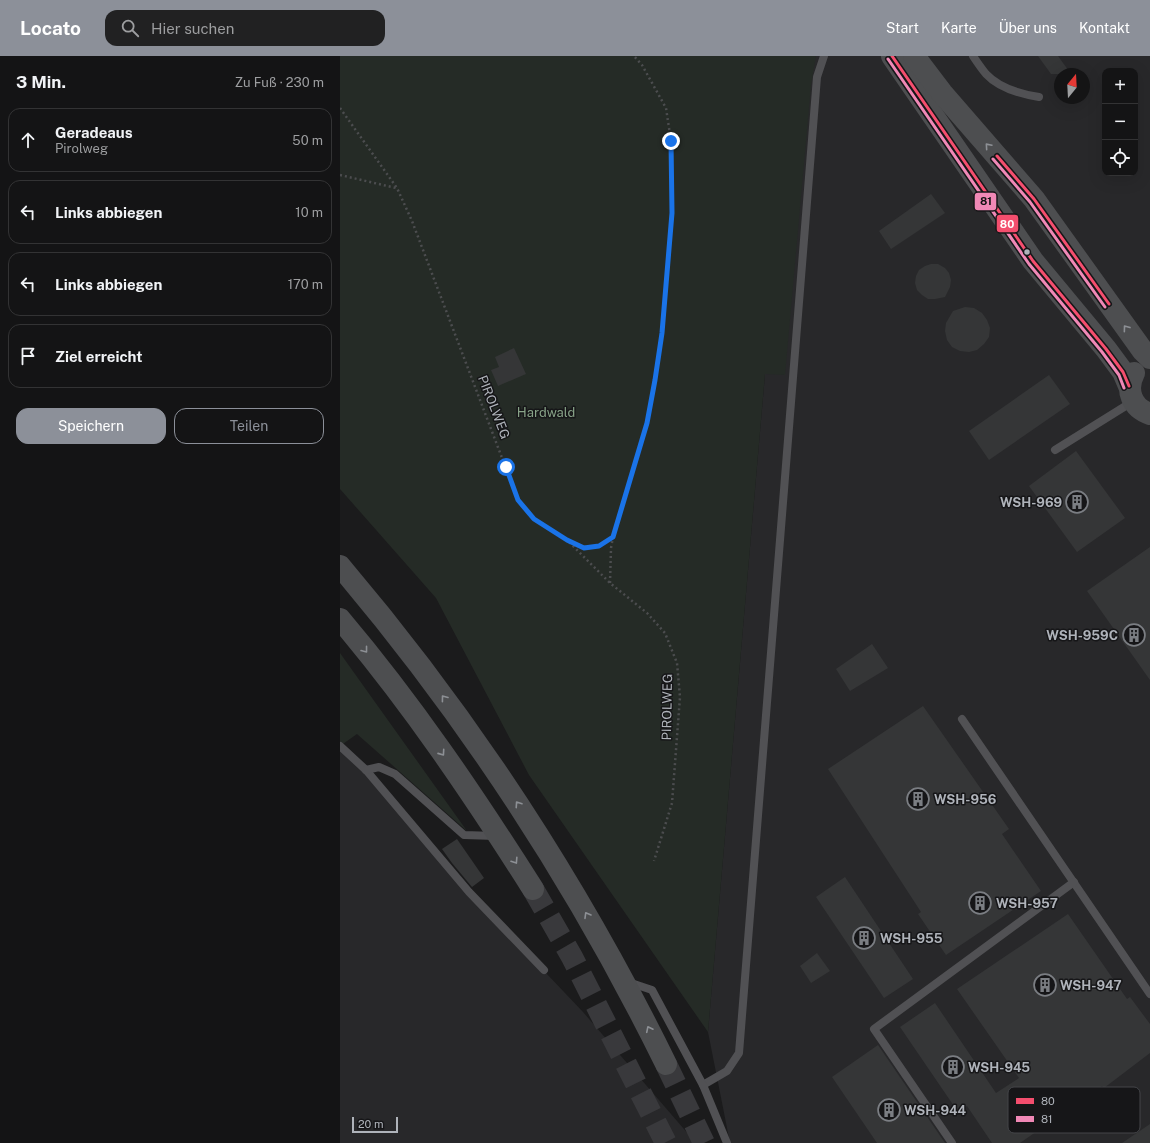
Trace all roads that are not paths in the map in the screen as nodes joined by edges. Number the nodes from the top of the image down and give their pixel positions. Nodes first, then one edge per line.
1 (824, 56) edge
2 (892, 56) edge
3 (914, 56) edge
4 (973, 56) edge
5 (1039, 97) dead end
6 (1150, 358) edge
7 (1150, 363) edge
8 (1142, 406) edge
9 (1055, 450) dead end
10 (340, 566) edge
11 (340, 619) edge
12 (962, 718) dead end
13 (340, 746) edge
14 (366, 770) junction
15 (499, 837) junction
16 (1074, 882) junction
17 (533, 889) tunnel mouth
18 (544, 970) dead end
19 (624, 981) junction
20 (1150, 994) edge
21 (666, 1064) tunnel mouth
22 (703, 1085) junction
23 (727, 1143) edge
24 (952, 1143) edge

1 - 22 lane
2 - 8 main road
6 -> 3 main road
4 - 5 lane
7 - 8 main road
8 - 9 lane
19 -> 10 main road
11 -> 15 main road
12 - 16 lane
13 - 14 lane
14 - 15 lane
14 - 18 lane
15 -> 17 main road
16 - 20 lane
16 - 24 lane
21 -> 19 main road
19 - 22 lane
22 - 23 lane

